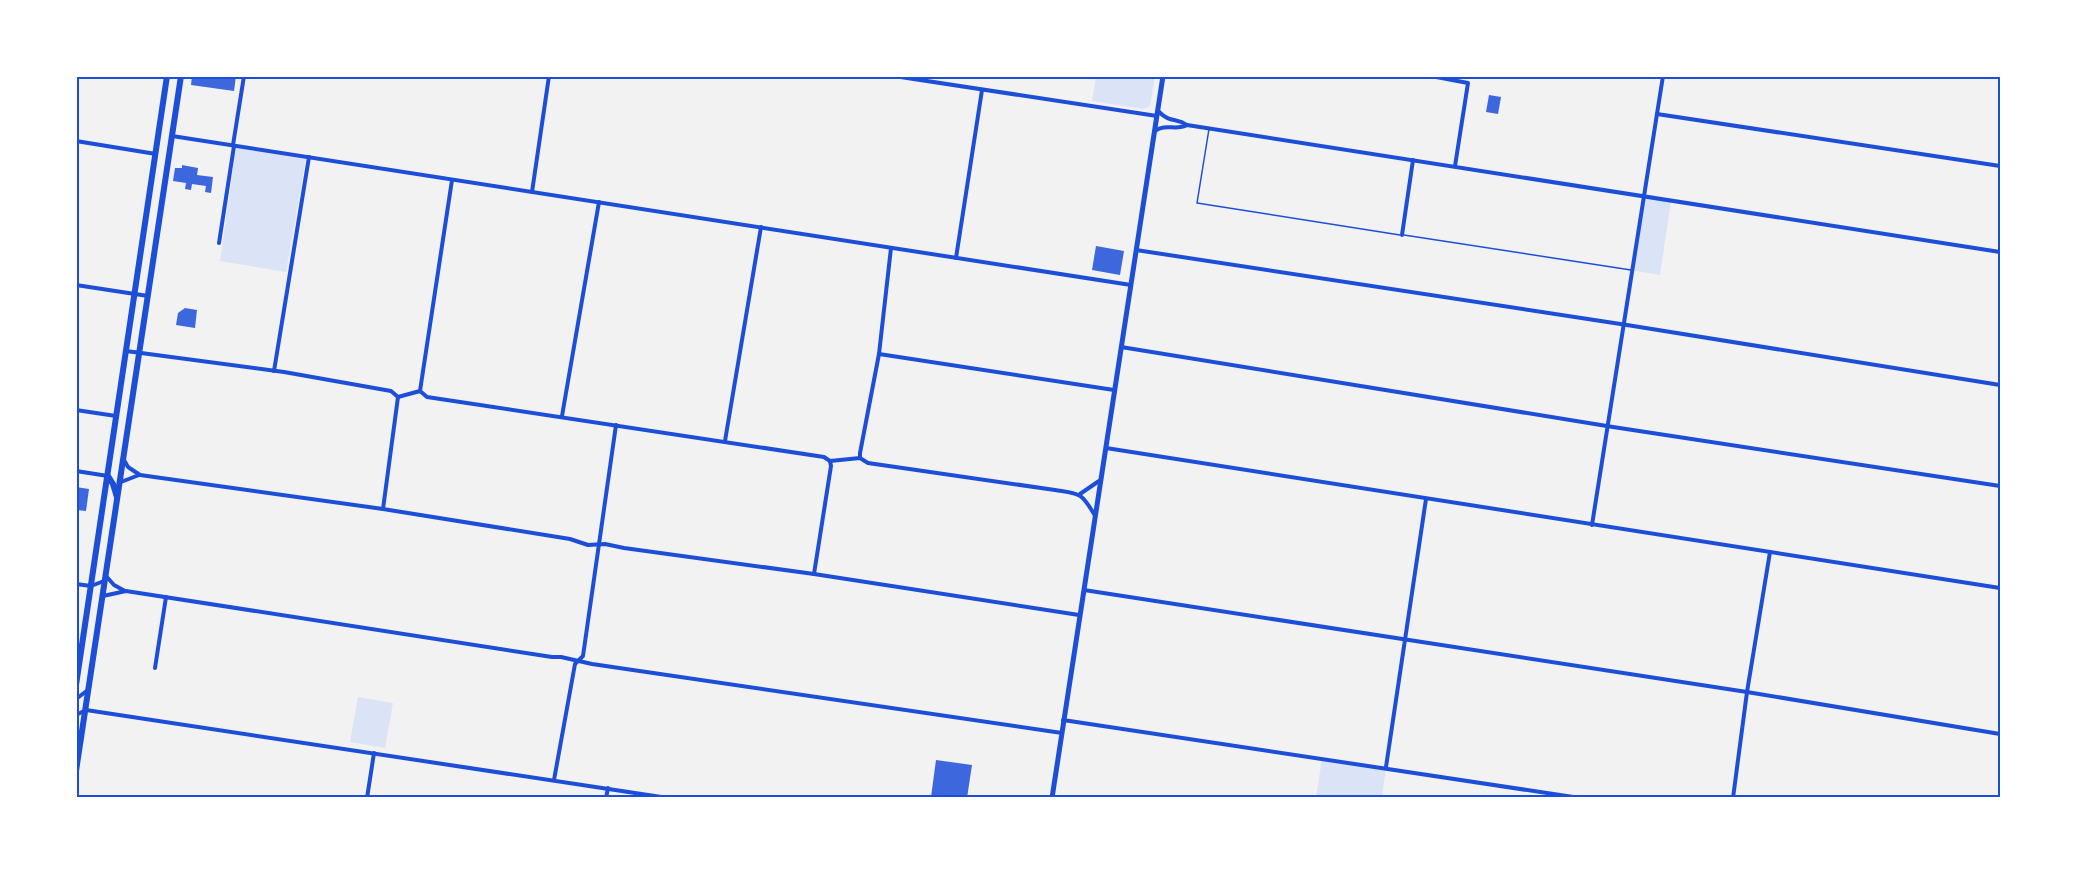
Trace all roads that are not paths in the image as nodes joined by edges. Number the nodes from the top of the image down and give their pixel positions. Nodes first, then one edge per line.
1 (167, 76) edge
2 (181, 76) edge
3 (244, 76) edge
4 (549, 76) edge
5 (894, 76) edge
6 (1163, 76) edge
7 (1431, 76) edge
8 (1662, 76) edge
9 (982, 90) junction
10 (1157, 114) junction
11 (1657, 114) junction
12 (1187, 125) junction
13 (1209, 129) junction
14 (1155, 131) junction
15 (172, 136) junction
16 (76, 141) edge
17 (234, 146) junction
18 (156, 154) junction
19 (309, 157) junction
20 (1413, 160) junction
21 (1455, 166) junction
22 (2001, 166) edge
23 (452, 180) junction
24 (532, 192) junction
25 (1644, 196) junction
26 (599, 202) junction
27 (761, 227) junction
28 (1402, 235) junction
29 (219, 243) dead end
30 (891, 248) junction
31 (1136, 250) junction
32 (2001, 252) edge
33 (956, 258) junction
34 (1631, 270) junction
35 (76, 285) edge
36 (1131, 285) junction
37 (135, 294) junction
38 (148, 296) junction
39 (1623, 324) junction
40 (1120, 347) junction
41 (126, 351) junction
42 (139, 353) junction
43 (879, 354) junction
44 (274, 370) junction
45 (2001, 385) edge
46 (1114, 390) junction
47 (420, 391) junction
48 (398, 397) junction
49 (76, 410) edge
50 (117, 416) junction
51 (561, 416) junction
52 (616, 425) junction
53 (1607, 426) junction
54 (725, 441) junction
55 (1106, 448) junction
56 (860, 458) junction
57 (123, 459) junction
58 (830, 461) junction
59 (76, 471) edge
60 (140, 475) junction
61 (108, 476) junction
62 (120, 482) junction
63 (1099, 482) junction
64 (2001, 486) edge
65 (1079, 494) junction
66 (1426, 499) junction
67 (117, 500) junction
68 (383, 509) junction
69 (1094, 514) junction
70 (1592, 525) junction
71 (599, 545) junction
72 (1770, 552) junction
73 (814, 574) junction
74 (105, 578) junction
75 (76, 584) edge
76 (91, 586) junction
77 (2001, 588) edge
78 (1084, 590) junction
79 (126, 591) junction
80 (103, 596) junction
81 (166, 597) junction
82 (1079, 615) junction
83 (1405, 638) junction
84 (579, 660) junction
85 (155, 668) dead end
86 (76, 685) edge
87 (88, 689) junction
88 (1747, 692) junction
89 (76, 699) edge
90 (86, 710) junction
91 (76, 715) edge
92 (1063, 720) junction
93 (1062, 733) junction
94 (2001, 734) edge
95 (374, 753) junction
96 (1386, 768) junction
97 (76, 771) edge
98 (554, 780) junction
99 (608, 788) junction
100 (366, 798) edge
101 (606, 798) edge
102 (668, 798) edge
103 (1052, 798) edge
104 (1580, 798) edge
105 (1732, 798) edge

1 - 18 highway
2 - 15 highway
3 - 17 street
4 - 24 street
5 - 9 street
6 - 10 main road
7 - 21 street
8 - 11 street
9 - 10 street
9 - 33 street
10 - 12 street
10 - 14 main road
11 - 22 street
11 - 25 street
12 - 13 street
12 - 14 street
13 - 20 street
13 - 28 lane
14 - 31 main road
15 - 17 street
15 - 38 highway
16 - 18 street
17 - 19 street
17 - 29 street
18 - 37 highway
19 - 23 street
19 - 44 street
20 - 21 street
20 - 28 street
21 - 25 street
23 - 24 street
23 - 47 street
24 - 26 street
25 - 32 street
25 - 34 street
26 - 27 street
26 - 51 street
27 - 30 street
27 - 54 street
28 - 34 lane
30 - 33 street
30 - 43 street
31 - 36 main road
31 - 39 street
33 - 36 street
34 - 39 street
35 - 37 street
36 - 40 main road
37 - 38 street
37 - 41 highway
38 - 42 highway
39 - 45 street
39 - 53 street
40 - 46 main road
40 - 53 street
41 - 42 street
41 - 50 highway
42 - 44 street
42 - 57 highway
43 - 46 street
43 - 56 street
44 - 48 street
46 - 55 main road
47 - 48 street
47 - 51 street
48 - 68 street
49 - 50 street
50 - 61 highway
51 - 52 street
52 - 54 street
52 - 71 street
53 - 64 street
53 - 70 street
54 - 58 street
55 - 63 main road
55 - 66 street
56 - 58 street
56 - 65 street
57 - 60 street
57 - 62 highway
58 - 73 street
59 - 61 street
60 - 62 street
60 - 68 street
61 - 67 highway
61 - 76 highway
62 - 67 highway
63 - 65 street
63 - 69 main road
65 - 69 street
66 - 70 street
66 - 83 street
67 - 74 highway
68 - 71 street
69 - 78 main road
70 - 72 street
71 - 73 street
71 - 84 street
72 - 77 street
72 - 88 street
73 - 82 street
74 - 76 street
74 - 79 street
74 - 80 highway
75 - 76 street
76 - 86 highway
78 - 82 main road
78 - 83 street
79 - 80 street
79 - 81 street
80 - 87 highway
81 - 84 street
81 - 85 street
82 - 92 main road
83 - 88 street
83 - 96 street
84 - 93 street
84 - 98 street
87 - 89 street
87 - 90 highway
88 - 94 street
88 - 105 street
90 - 91 street
90 - 95 street
90 - 97 highway
92 - 93 main road
92 - 96 street
93 - 103 main road
95 - 98 street
95 - 100 street
96 - 104 street
98 - 99 street
99 - 101 street
99 - 102 street

